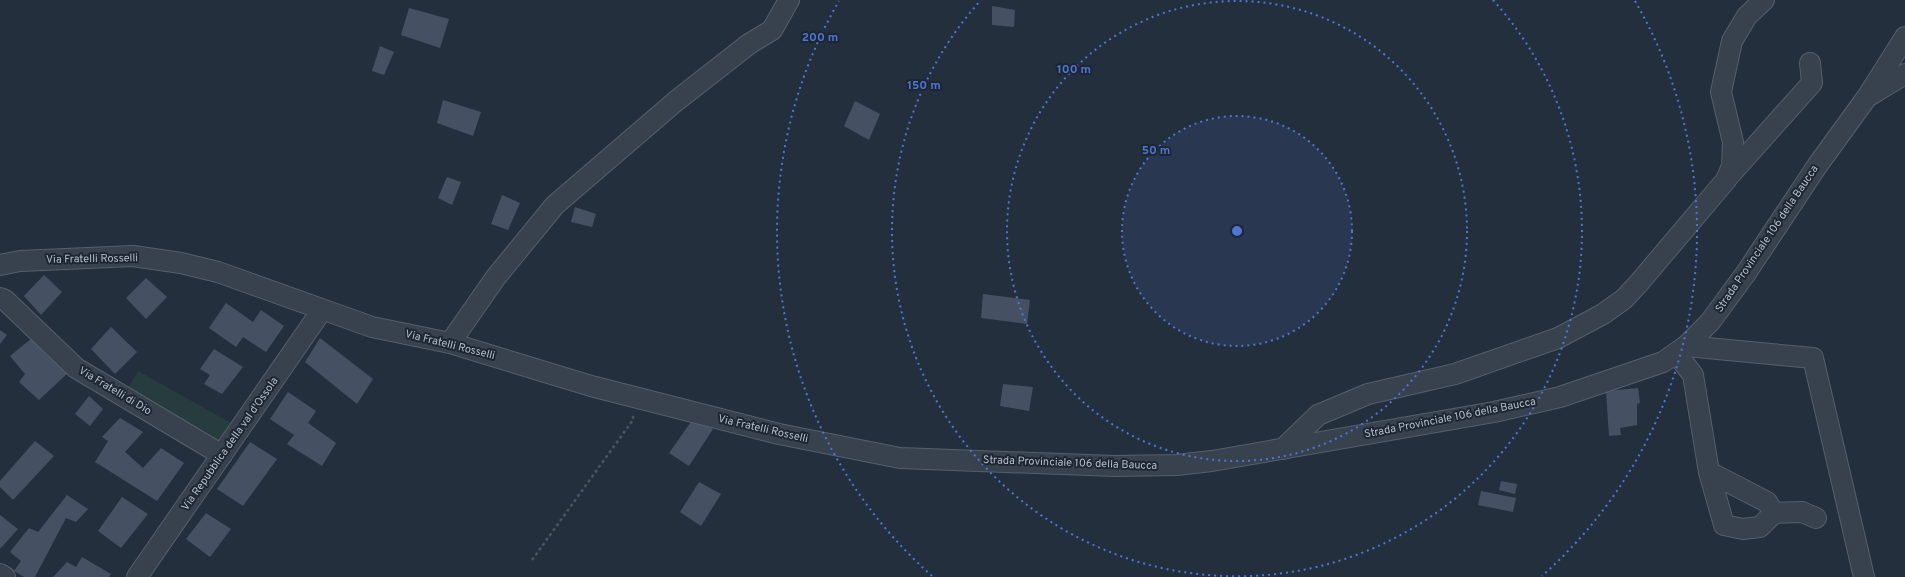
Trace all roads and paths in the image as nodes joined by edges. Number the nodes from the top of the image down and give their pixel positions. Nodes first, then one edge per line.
1 (789, 0) edge
2 (1764, 0) edge
3 (1905, 37) edge
4 (1810, 63) dead end
5 (1905, 74) edge
6 (1867, 97) junction
7 (1726, 180) junction
8 (0, 264) edge
9 (0, 298) edge
10 (322, 310) junction
11 (450, 343) junction
12 (1681, 350) junction
13 (622, 394) junction
14 (1283, 449) junction
15 (222, 455) junction
16 (900, 458) joint
17 (1709, 472) junction
18 (1774, 513) junction
19 (1816, 518) dead end
20 (532, 560) dead end
21 (0, 574) edge
22 (5, 577) edge
23 (137, 577) edge
24 (1864, 577) edge

1 - 11 street
2 - 7 street
3 - 6 street
4 - 7 street
5 - 6 street, Strada Provinciale 106 della Baucca
6 - 12 street, Strada Provinciale 106 della Baucca
7 - 14 street
8 - 10 street, Via Fratelli Rosselli
9 - 15 street, Via Fratelli di Dio
10 - 11 street, Via Fratelli Rosselli
10 - 15 street, Via Repubblica della val d'Ossola
11 - 13 street, Via Fratelli Rosselli
12 - 14 street, Strada Provinciale 106 della Baucca
12 - 17 street
12 - 24 street
13 - 16 street, Via Fratelli Rosselli
13 - 20 path
14 - 16 street, Strada Provinciale 106 della Baucca
15 - 23 street, Via Repubblica della val d'Ossola
17 - 18 street
17 - 18 street
18 - 19 street
21 - 22 street

